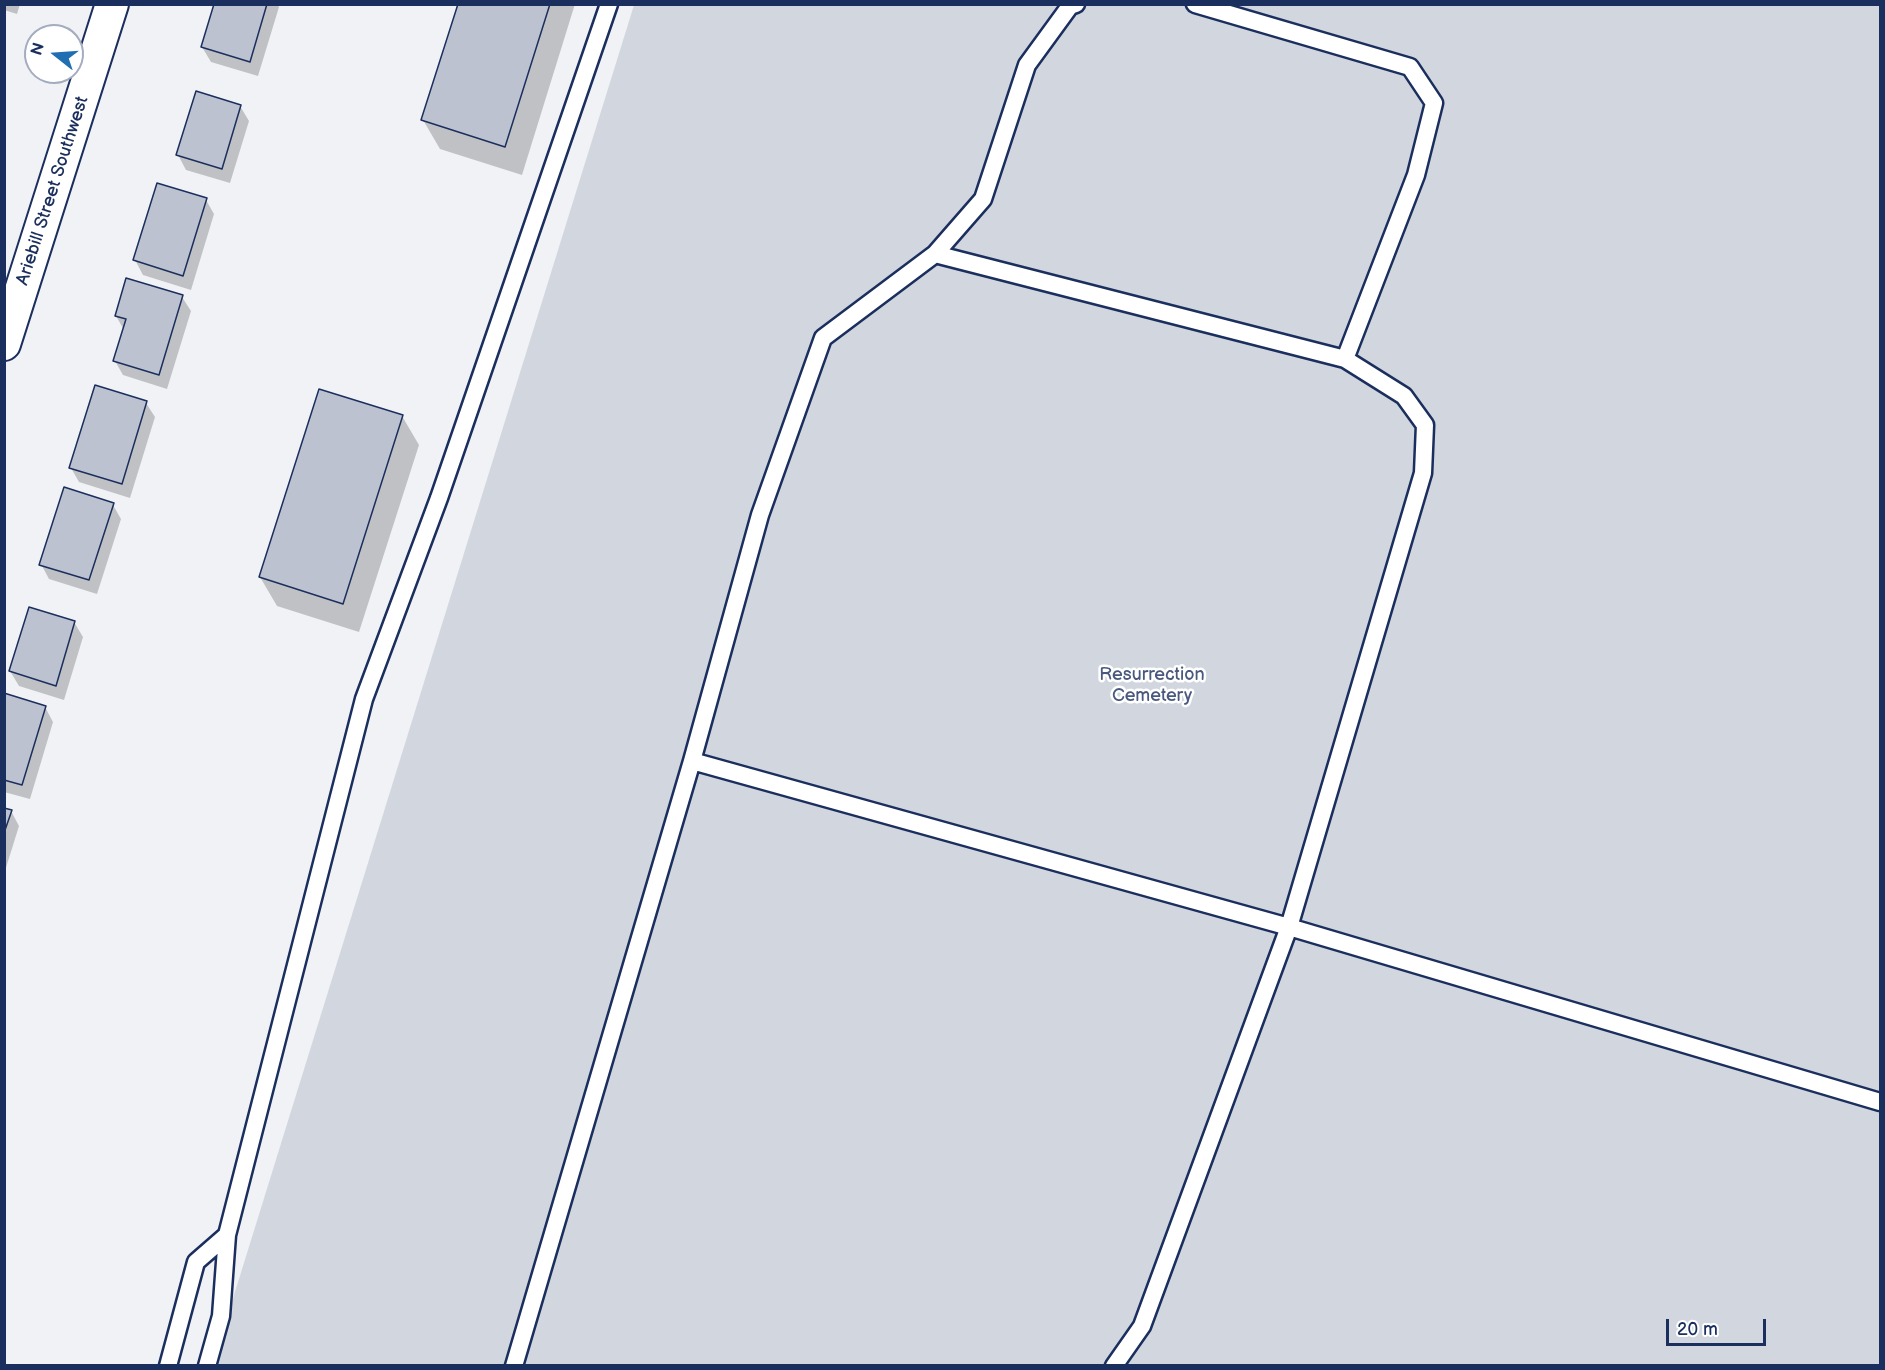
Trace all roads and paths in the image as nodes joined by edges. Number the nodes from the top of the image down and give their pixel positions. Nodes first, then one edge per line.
1 (112, 4) edge
2 (609, 4) edge
3 (1076, 4) edge
4 (1195, 4) edge
5 (935, 254) junction
6 (4, 344) edge
7 (1345, 360) junction
8 (692, 761) junction
9 (1290, 927) junction
10 (1881, 1102) edge
11 (227, 1235) junction
12 (168, 1365) edge
13 (207, 1365) edge
14 (514, 1365) edge
15 (1114, 1365) edge

1 - 6 street, Ariebill Street Southwest
2 - 11 lane
3 - 5 lane
4 - 7 lane
5 - 7 lane
5 - 8 lane
7 - 9 lane
8 - 9 lane
8 - 14 lane
9 - 10 lane
9 - 15 lane
11 - 12 lane
11 - 13 lane

